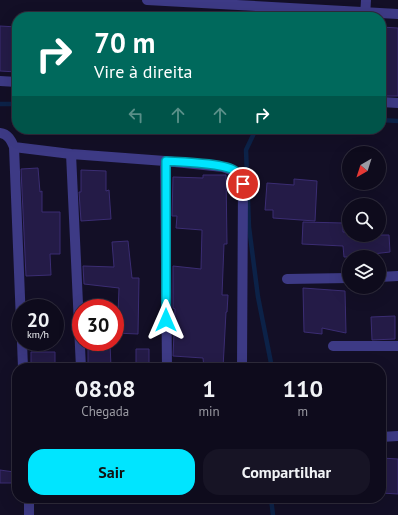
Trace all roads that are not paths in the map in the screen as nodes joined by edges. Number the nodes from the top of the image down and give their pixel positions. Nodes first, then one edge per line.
1 (146, 0) edge
2 (366, 0) edge
3 (179, 1) edge
4 (325, 12) edge
5 (365, 12) edge
6 (386, 14) edge
7 (398, 14) edge
8 (0, 82) edge
9 (12, 82) edge
10 (386, 102) edge
11 (398, 103) edge
12 (0, 133) edge
13 (14, 147) junction
14 (71, 154) junction
15 (166, 161) junction
16 (398, 276) edge
17 (386, 277) edge
18 (342, 278) edge
19 (287, 279) dead end
20 (20, 299) edge
21 (333, 346) dead end
22 (398, 346) edge
23 (22, 351) edge
24 (23, 363) edge
25 (81, 363) edge
26 (167, 363) edge
27 (242, 363) edge
28 (398, 436) edge
29 (386, 437) edge
30 (29, 503) edge
31 (29, 515) edge

1 - 3 street
2 - 5 street
3 - 4 street
6 - 7 street
8 - 9 street
10 - 11 street
12 - 13 street
13 - 14 street
13 - 20 street
14 - 15 street
14 - 25 street
15 - 26 street
15 - 27 street
16 - 17 street
18 - 19 street
21 - 22 street
23 - 24 street
28 - 29 street
30 - 31 street

